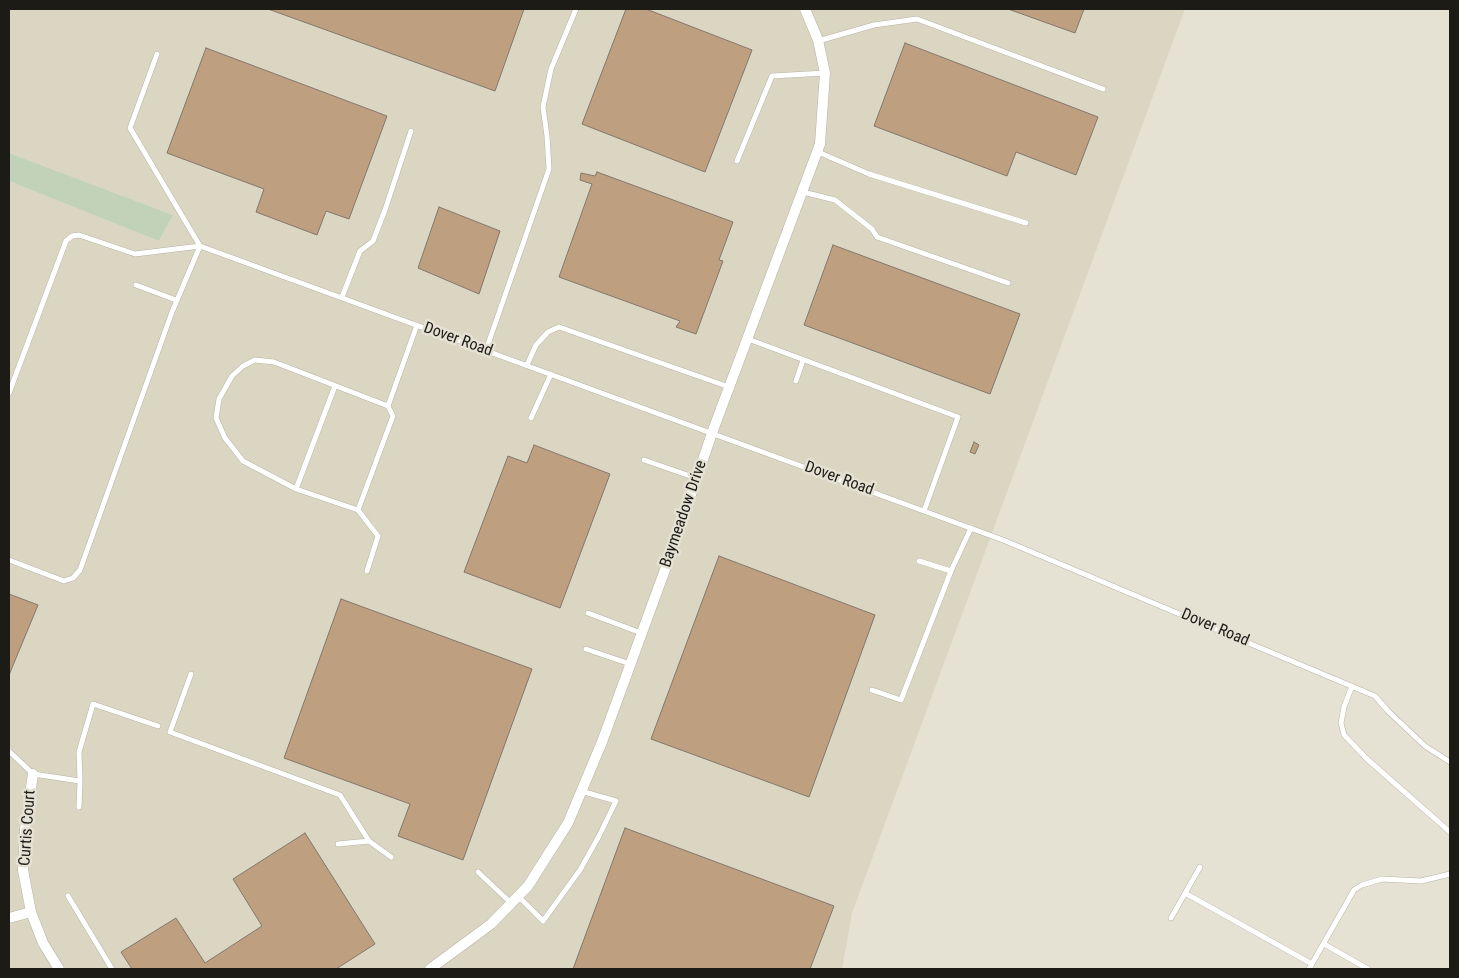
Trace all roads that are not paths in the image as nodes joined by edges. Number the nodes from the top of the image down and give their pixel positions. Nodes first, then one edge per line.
1 (576, 9) edge
2 (805, 9) edge
3 (818, 41) junction
4 (157, 54) dead end
5 (825, 73) junction
6 (1103, 89) dead end
7 (411, 131) dead end
8 (818, 152) junction
9 (737, 162) dead end
10 (804, 192) junction
11 (1026, 223) dead end
12 (200, 246) junction
13 (1008, 283) dead end
14 (136, 285) dead end
15 (342, 297) junction
16 (176, 300) junction
17 (417, 325) junction
18 (748, 339) junction
19 (486, 350) junction
20 (803, 360) junction
21 (527, 365) junction
22 (551, 374) junction
23 (796, 381) dead end
24 (335, 386) junction
25 (730, 387) junction
26 (9, 393) edge
27 (388, 406) junction
28 (531, 418) dead end
29 (712, 433) junction
30 (644, 460) dead end
31 (696, 478) junction
32 (296, 490) junction
33 (358, 510) junction
34 (924, 511) junction
35 (971, 528) junction
36 (9, 560) edge
37 (919, 561) dead end
38 (368, 571) dead end
39 (951, 571) junction
40 (588, 614) dead end
41 (642, 633) junction
42 (586, 649) dead end
43 (630, 664) junction
44 (191, 674) dead end
45 (1352, 686) junction
46 (872, 690) dead end
47 (158, 726) dead end
48 (10, 752) edge
49 (1450, 762) edge
50 (32, 774) junction
51 (80, 781) junction
52 (581, 791) junction
53 (79, 807) dead end
54 (1450, 832) edge
55 (369, 840) junction
56 (338, 844) dead end
57 (391, 857) dead end
58 (1200, 867) dead end
59 (478, 872) dead end
60 (1450, 874) edge
61 (1185, 893) junction
62 (68, 896) dead end
63 (515, 899) junction
64 (31, 912) junction
65 (9, 918) edge
66 (1171, 918) dead end
67 (1324, 944) junction
68 (1311, 967) edge
69 (59, 969) edge
70 (112, 969) edge
71 (430, 969) edge
72 (1368, 969) edge

1 - 19 lane
2 - 3 street, Baymeadow Drive
3 - 5 street, Baymeadow Drive
3 - 6 lane
4 - 12 lane
5 - 8 street, Baymeadow Drive
5 - 9 lane
7 - 15 lane
8 - 10 street, Baymeadow Drive
8 - 11 lane
10 - 13 lane
10 - 18 street, Baymeadow Drive
12 - 15 lane, Dover Road
12 - 16 lane
12 - 26 lane
14 - 16 lane
15 - 17 lane, Dover Road
16 - 36 lane
17 - 19 lane, Dover Road
17 - 27 lane
18 - 20 lane
18 - 25 street, Baymeadow Drive
19 - 21 lane, Dover Road
20 - 23 lane
20 - 34 lane
21 - 22 lane, Dover Road
21 - 25 lane
22 - 28 lane
22 - 29 lane, Dover Road
24 - 27 lane
24 - 32 lane
24 - 32 lane
25 - 29 street, Baymeadow Drive
27 - 33 lane
29 - 31 street, Baymeadow Drive
29 - 34 lane, Dover Road
30 - 31 lane
31 - 41 street, Baymeadow Drive
32 - 33 lane
33 - 38 lane
34 - 35 lane, Dover Road
35 - 39 lane
35 - 45 lane, Dover Road
37 - 39 lane
39 - 46 lane
40 - 41 lane
41 - 43 street, Baymeadow Drive
42 - 43 lane
43 - 52 street, Baymeadow Drive
44 - 55 lane
45 - 49 lane, Dover Road
45 - 54 lane
47 - 51 lane
48 - 50 lane
50 - 51 lane
50 - 64 street, Curtis Court
51 - 53 lane
52 - 63 street, Baymeadow Drive
52 - 63 lane
55 - 56 lane
55 - 57 lane
58 - 61 lane
59 - 63 lane
60 - 67 lane
61 - 66 lane
61 - 68 lane
62 - 70 lane
63 - 71 street, Baymeadow Drive
64 - 65 street
64 - 69 street, Curtis Court
67 - 68 lane
67 - 72 lane

